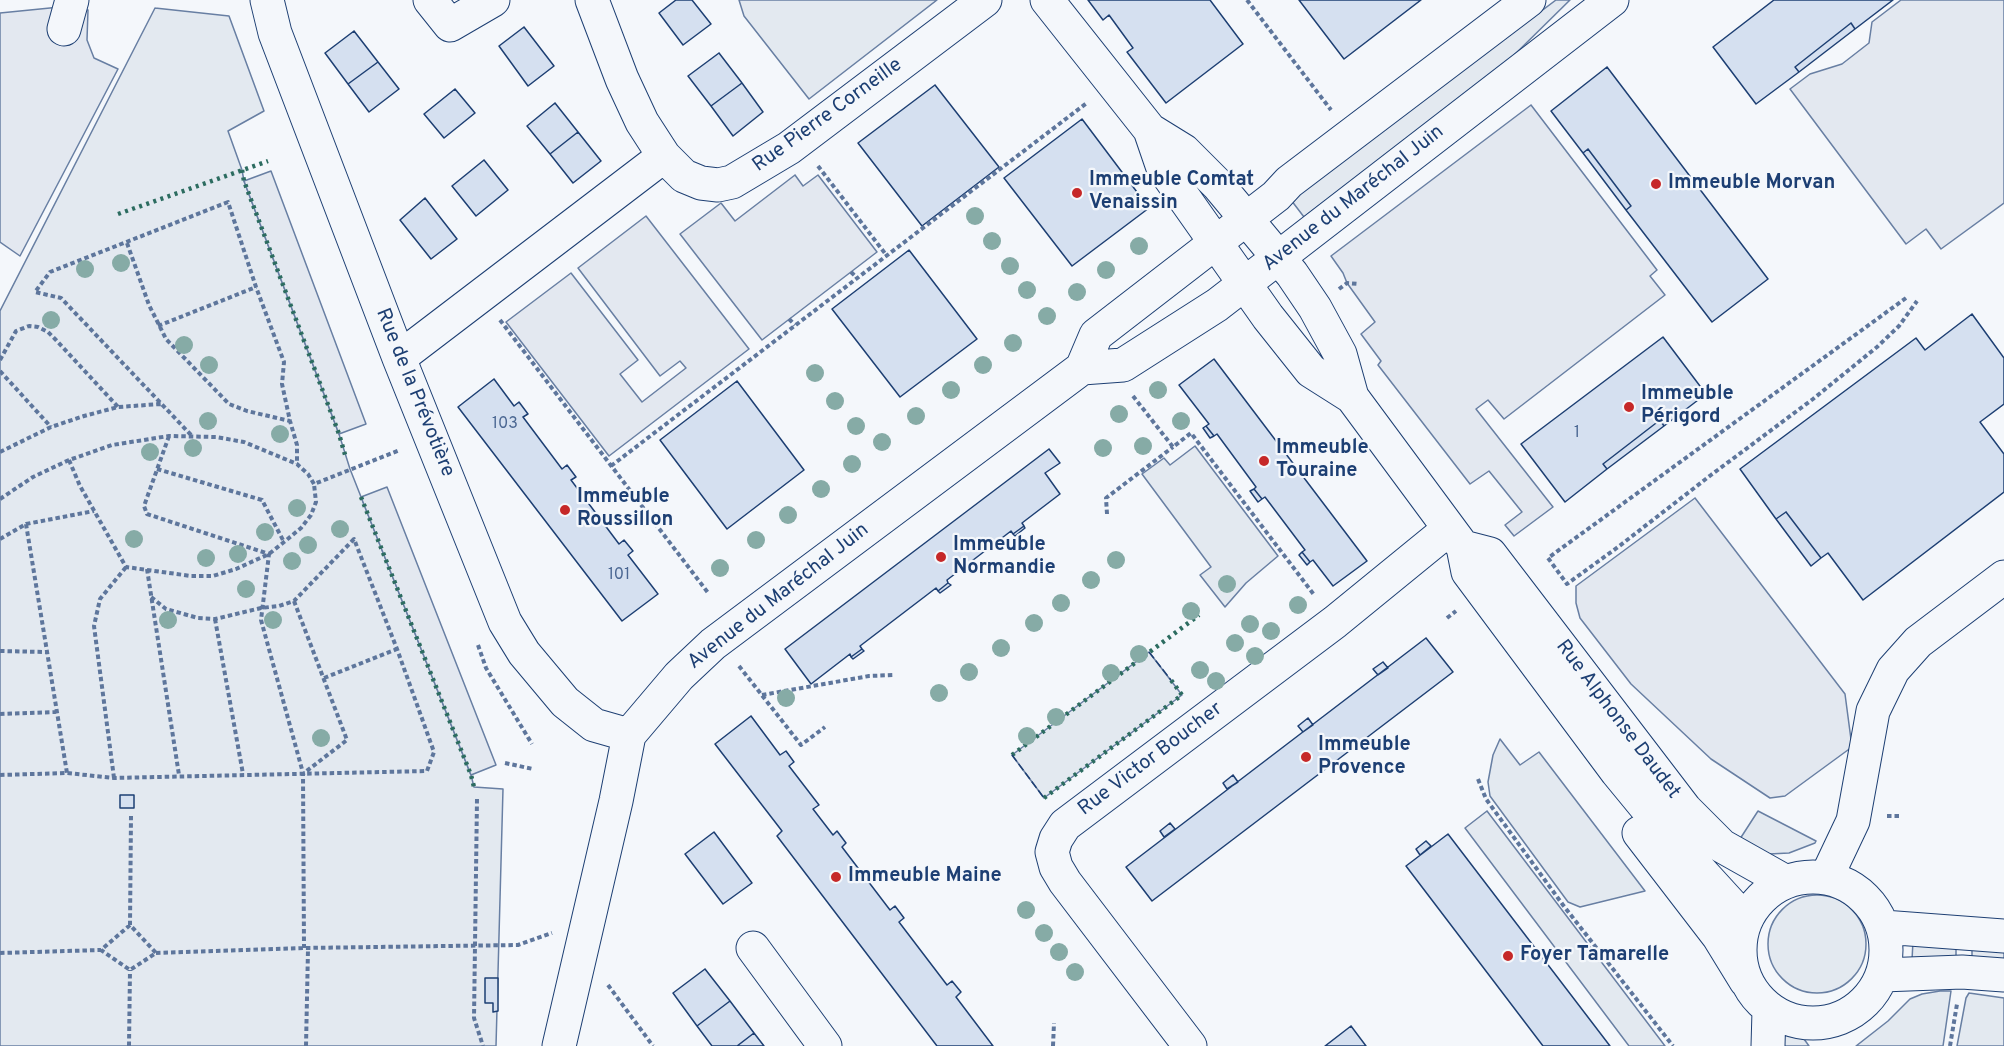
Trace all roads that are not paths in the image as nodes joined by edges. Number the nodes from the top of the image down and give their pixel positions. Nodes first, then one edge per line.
1 (267, 0) edge
2 (430, 0) edge
3 (493, 0) edge
4 (592, 0) edge
5 (985, 0) edge
6 (1047, 0) edge
7 (1529, 0) edge
8 (1612, 0) edge
9 (1149, 130) junction
10 (664, 156) junction
11 (1247, 218) junction
12 (1216, 242) junction
13 (1279, 257) junction
14 (1245, 284) junction
15 (399, 358) junction
16 (1082, 368) junction
17 (1352, 397) junction
18 (1456, 538) junction
19 (2004, 577) edge
20 (629, 735) junction
21 (1826, 878) junction
22 (1786, 882) junction
23 (1745, 920) junction
24 (1883, 927) junction
25 (2004, 936) edge
26 (753, 948) dead end
27 (1882, 975) junction
28 (2004, 975) edge
29 (1746, 981) junction
30 (1769, 1011) junction
31 (1825, 1034) edge
32 (559, 1046) edge
33 (825, 1046) edge
34 (1190, 1046) edge
35 (1768, 1046) edge

1 - 15 street, Rue de la Prévotière
2 - 3 street
4 - 10 street, Rue Pierre Corneille
5 - 10 street, Rue Pierre Corneille
6 - 9 street
7 - 11 street
8 - 13 street, Avenue du Maréchal Juin
9 - 11 street
9 - 12 street
10 - 15 street
11 - 12 street
11 - 13 street, Rue Alphonse Daudet
12 - 14 street, Rue Alphonse Daudet
12 - 16 street
13 - 14 street, Avenue du Maréchal Juin
13 - 17 street, Rue Alphonse Daudet
14 - 16 street, Avenue du Maréchal Juin
14 - 17 street, Rue Alphonse Daudet
15 - 20 street, Rue de la Prévotière
16 - 20 street, Avenue du Maréchal Juin
17 - 18 street, Rue Alphonse Daudet
18 - 22 street, Rue Alphonse Daudet
18 - 23 street, Rue Alphonse Daudet
18 - 29 street
18 - 34 street, Rue Victor Boucher
19 - 21 street
20 - 32 street, Avenue du Maréchal Juin
21 - 22 street
21 - 24 street
22 - 23 street
23 - 29 street
24 - 25 street
24 - 27 street
26 - 33 street
27 - 28 street
27 - 31 street
29 - 30 street
30 - 31 street
30 - 35 street

